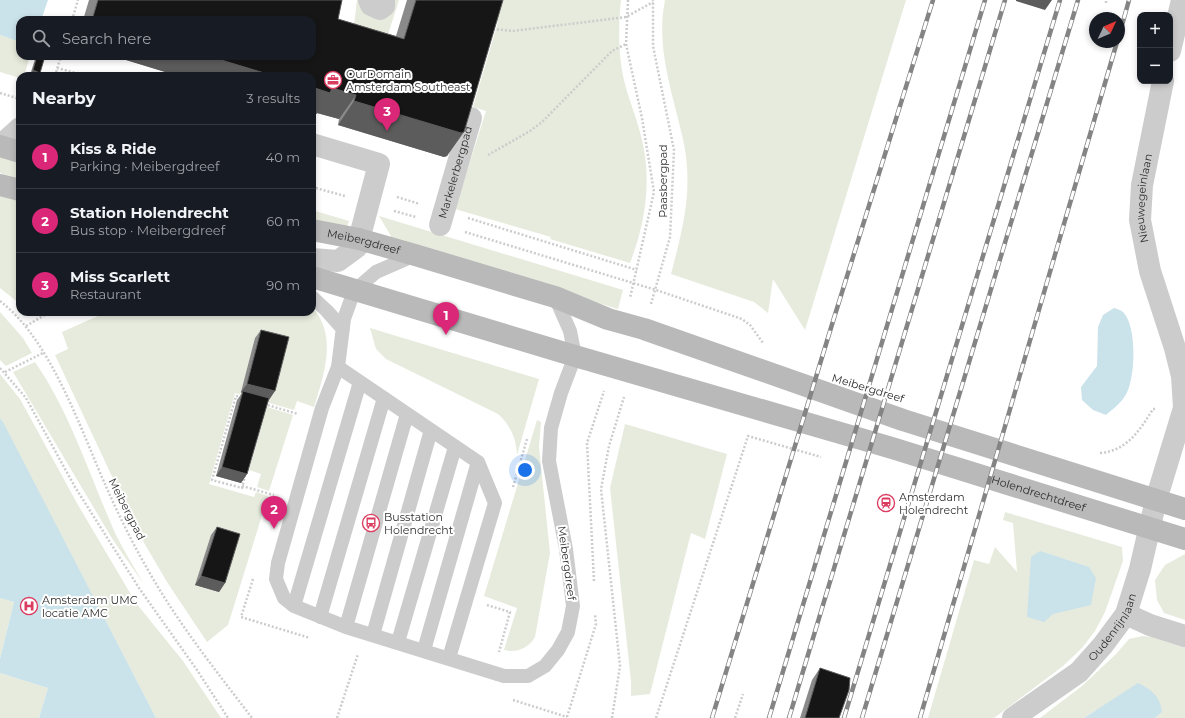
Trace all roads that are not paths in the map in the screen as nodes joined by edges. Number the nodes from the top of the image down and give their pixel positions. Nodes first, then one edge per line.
1 (369, 0) edge
2 (384, 0) edge
3 (1182, 0) edge
4 (1171, 48) edge
5 (1162, 84) edge
6 (471, 118) edge
7 (16, 132) edge
8 (316, 145) edge
9 (0, 146) edge
10 (16, 151) edge
11 (0, 185) edge
12 (16, 189) edge
13 (442, 218) road end
14 (316, 231) edge
15 (359, 239) junction
16 (415, 255) junction
17 (316, 259) edge
18 (316, 278) edge
19 (354, 291) junction
20 (555, 297) junction
21 (316, 301) edge
22 (343, 329) junction
23 (575, 356) junction
24 (338, 367) junction
25 (360, 382) junction
26 (384, 398) junction
27 (1184, 408) edge
28 (407, 414) junction
29 (431, 430) junction
30 (455, 447) junction
31 (478, 462) junction
32 (1156, 500) junction
33 (1185, 509) edge
34 (1149, 528) junction
35 (1185, 539) edge
36 (294, 606) junction
37 (1126, 614) junction
38 (320, 617) junction
39 (346, 627) junction
40 (373, 634) junction
41 (1185, 636) edge
42 (398, 642) junction
43 (424, 650) junction
44 (449, 658) junction
45 (1014, 718) edge

1 - 2 street
3 - 4 street
5 - 27 street, Nieuwegeinlaan
6 - 13 street, Markelerbergpad
7 - 9 street
8 - 15 street
9 - 10 main road
11 - 12 main road
14 - 15 main road, Meibergdreef
15 - 16 main road, Meibergdreef
15 - 17 street
16 - 19 lane, Meibergdreef
16 - 20 main road, Meibergdreef
18 - 19 main road
19 - 22 lane, Meibergdreef
19 - 23 main road
20 - 23 lane
20 - 32 main road, Meibergdreef
21 - 22 lane
22 - 24 lane, Meibergdreef
23 - 34 main road, Holendrechtdreef
23 - 44 lane, Meibergdreef
24 - 25 lane
24 - 36 lane, Meibergdreef
25 - 26 lane
25 - 36 lane
26 - 28 lane
26 - 38 lane
27 - 32 street, Nieuwegeinlaan
28 - 29 lane
28 - 39 lane
29 - 30 lane
29 - 40 lane
30 - 31 lane
30 - 42 lane
31 - 43 lane
31 - 44 lane
32 - 33 main road
32 - 34 street, Oudenrijnlaan
34 - 35 main road, Holendrechtdreef
34 - 37 street, Oudenrijnlaan
36 - 38 lane, Meibergdreef
37 - 41 street
37 - 45 street, Oudenrijnlaan
38 - 39 lane, Meibergdreef
39 - 40 lane, Meibergdreef
40 - 42 lane, Meibergdreef
42 - 43 lane, Meibergdreef
43 - 44 lane, Meibergdreef

